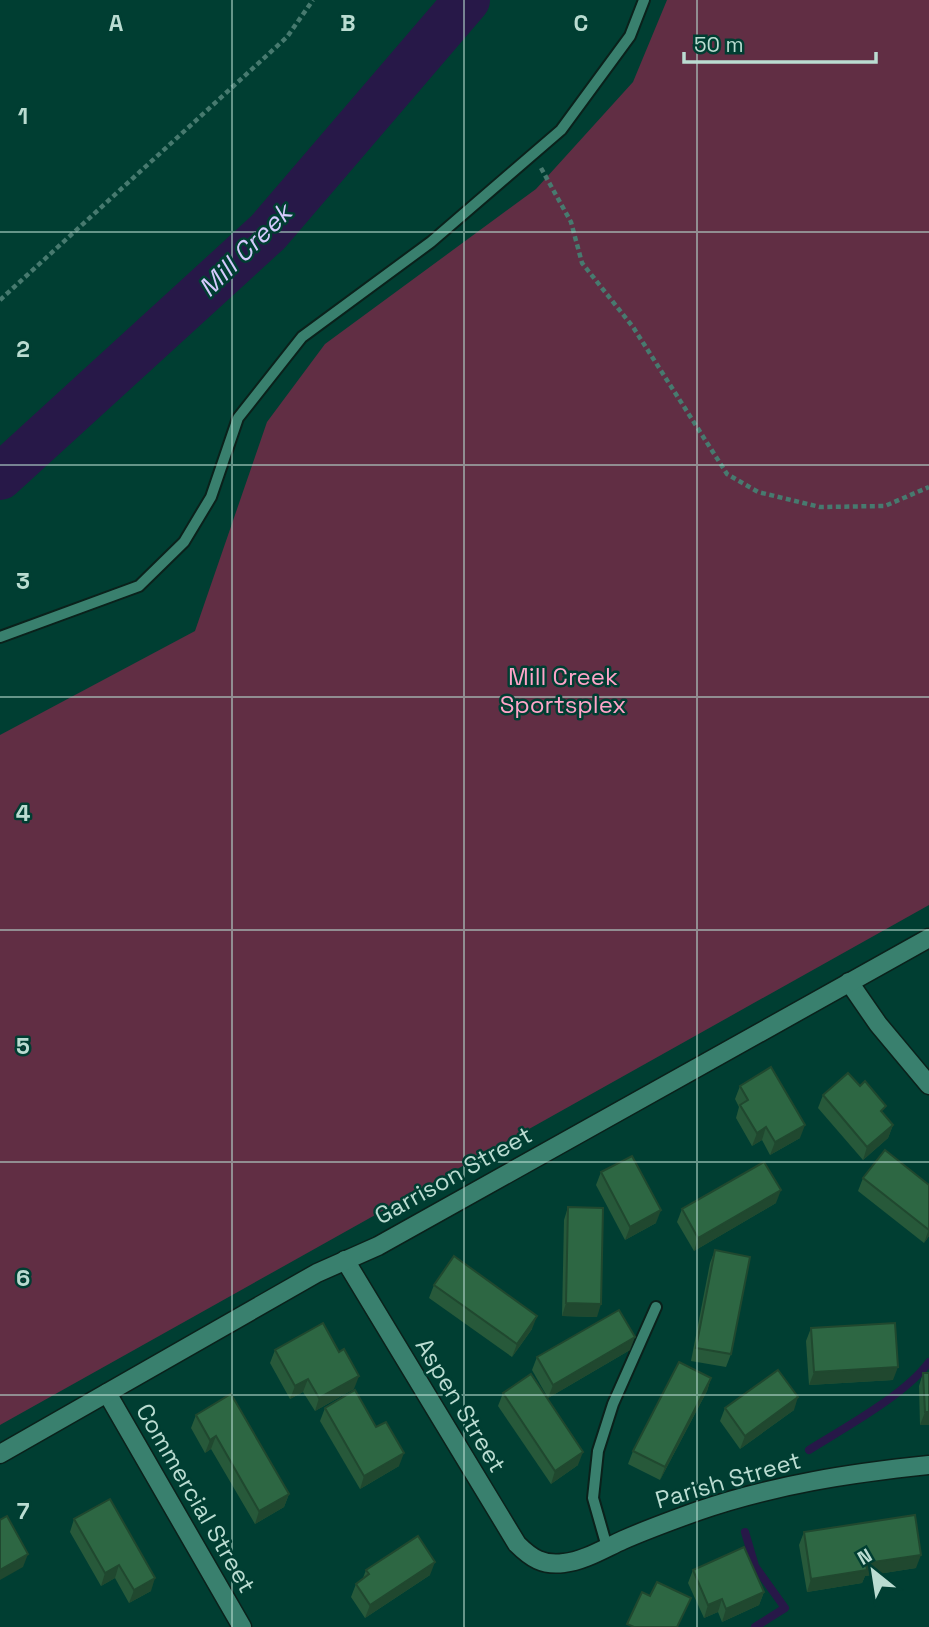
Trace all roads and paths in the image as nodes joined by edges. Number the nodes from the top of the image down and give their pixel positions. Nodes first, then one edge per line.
1 (313, 0) edge
2 (644, 0) edge
3 (534, 154) junction
4 (0, 300) edge
5 (929, 487) edge
6 (0, 637) edge
7 (929, 938) edge
8 (849, 982) junction
9 (929, 1085) edge
10 (345, 1260) junction
11 (656, 1307) dead end
12 (107, 1393) junction
13 (0, 1454) edge
14 (929, 1465) edge
15 (607, 1547) junction
16 (547, 1564) joint
17 (242, 1627) edge

1 - 4 path
2 - 3 lane
3 - 5 path
3 - 6 lane
7 - 8 street, Garrison Street
8 - 9 street
8 - 10 street, Garrison Street
10 - 12 street, Garrison Street
10 - 16 street, Aspen Street
11 - 15 lane
12 - 13 street, Garrison Street
12 - 17 street, Commercial Street
14 - 15 street, Parish Street
15 - 16 street, Parish Street

